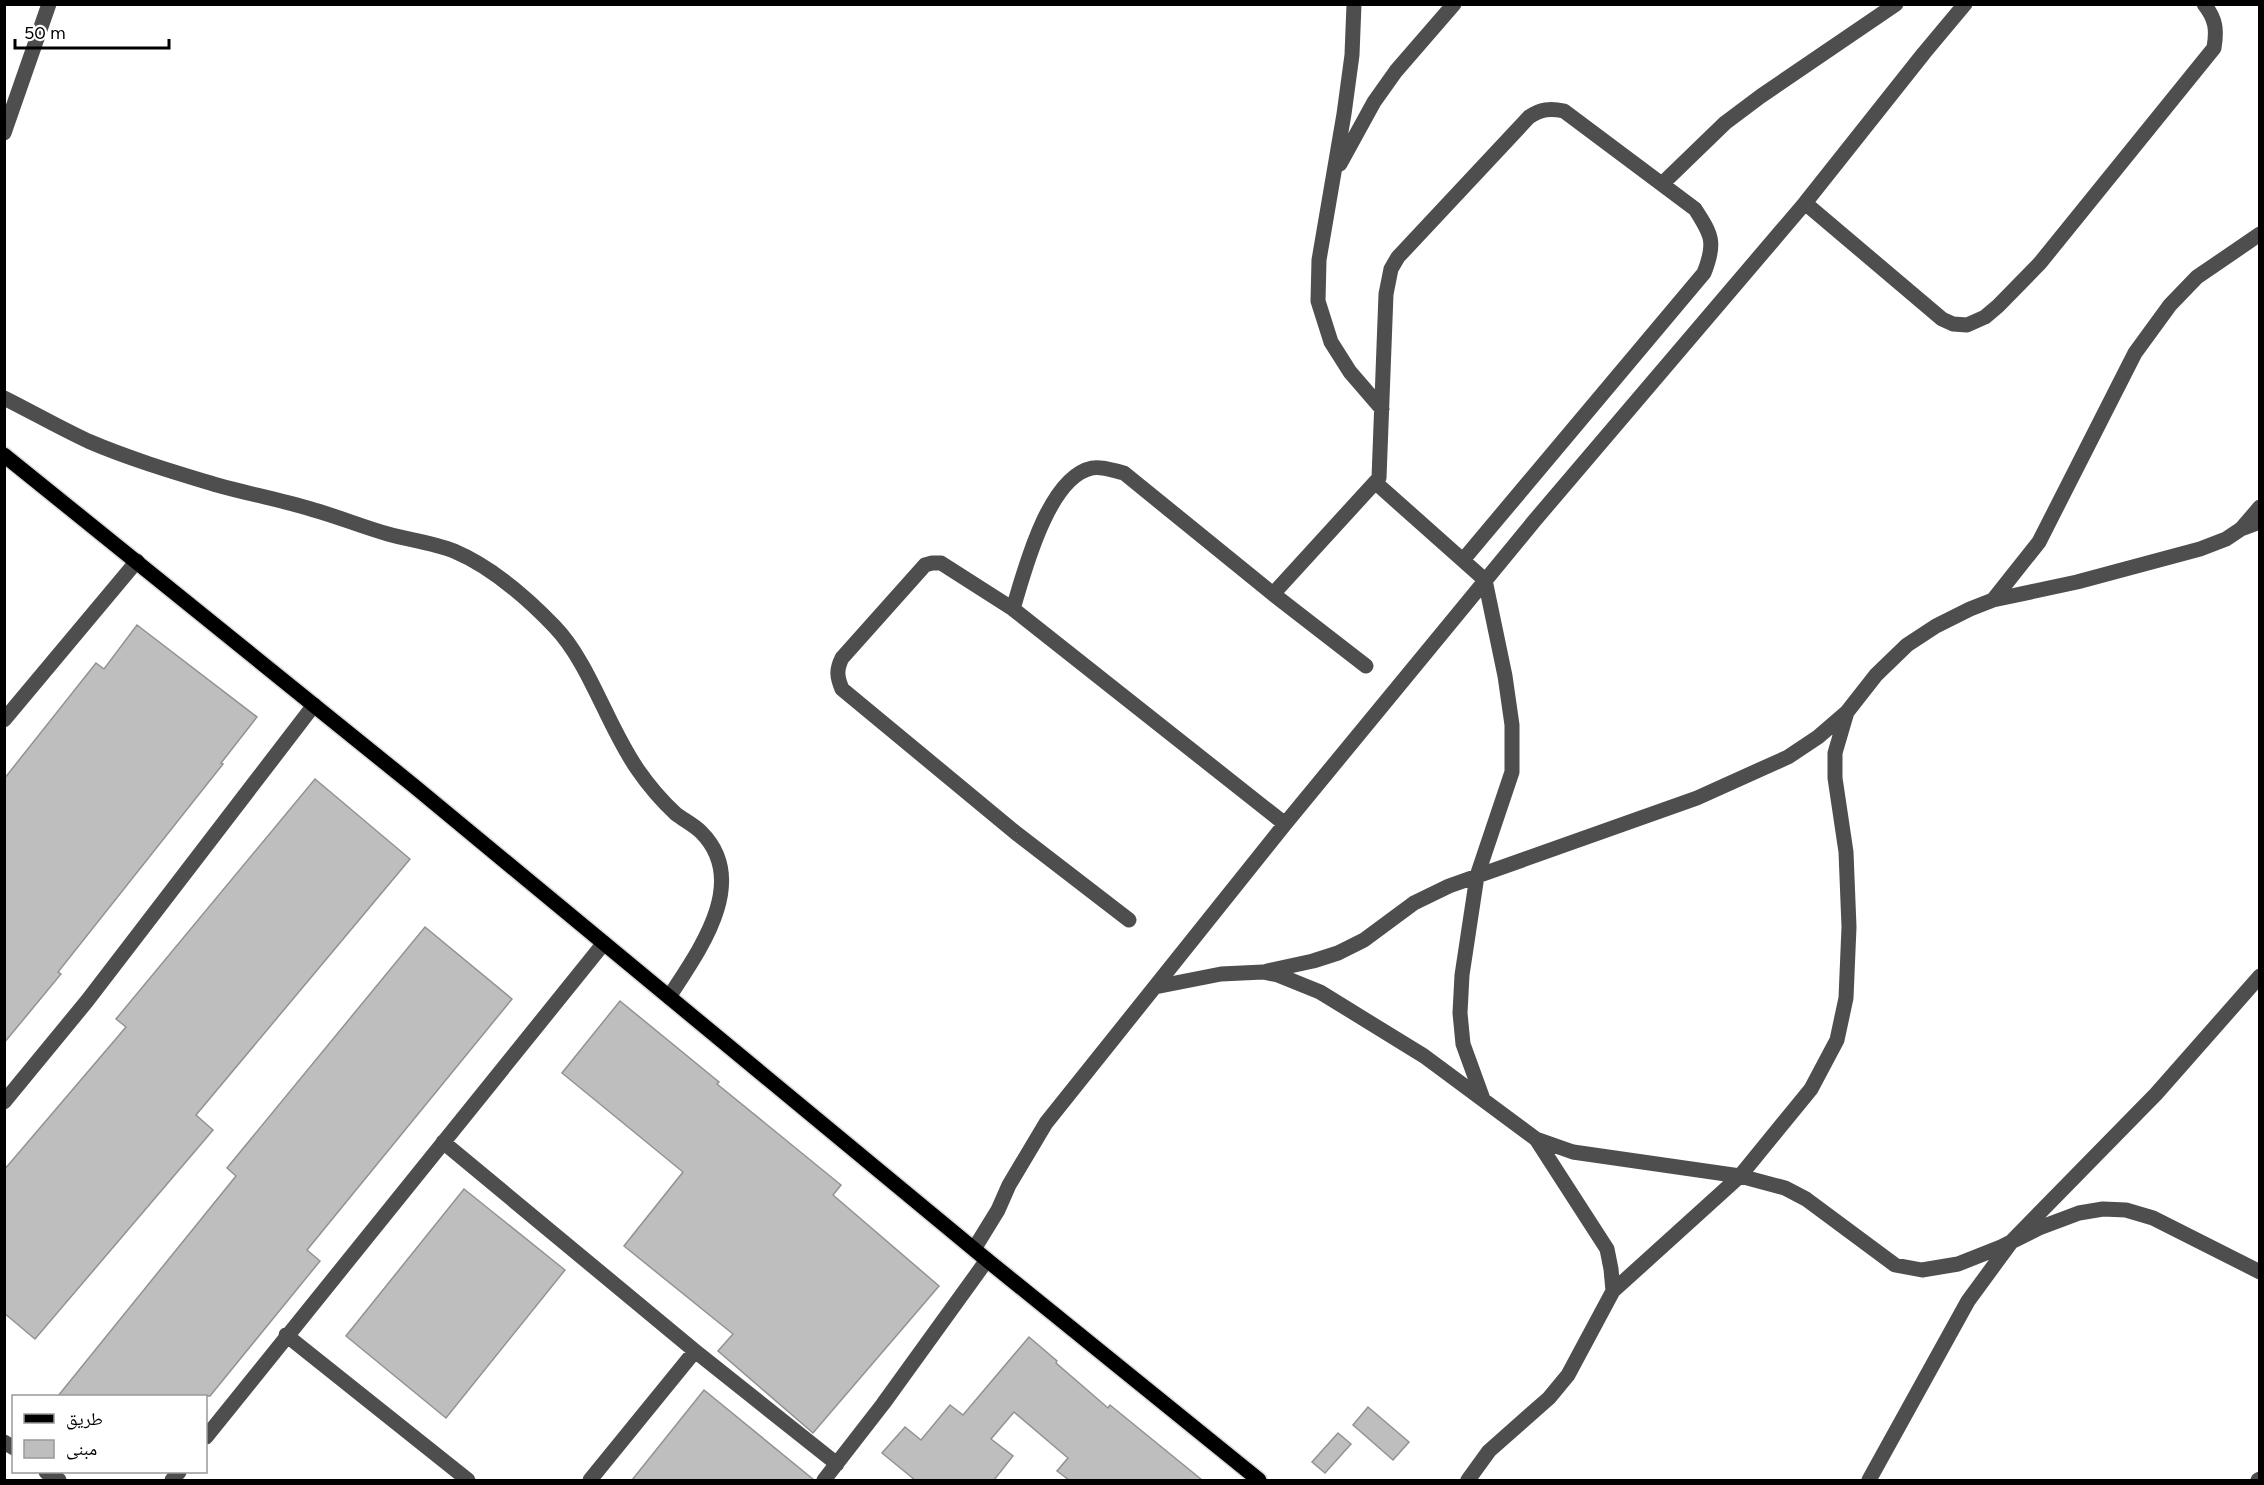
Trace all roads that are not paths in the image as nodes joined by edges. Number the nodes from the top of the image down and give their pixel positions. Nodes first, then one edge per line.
1 (48, 4) edge
2 (1354, 4) edge
3 (1454, 4) edge
4 (1896, 4) edge
5 (1965, 4) edge
6 (2204, 4) edge
7 (4, 133) edge
8 (1333, 177) junction
9 (1662, 184) junction
10 (1805, 203) junction
11 (2259, 234) edge
12 (4, 398) edge
13 (1382, 409) junction
14 (4, 455) edge
15 (1376, 483) junction
16 (2259, 507) edge
17 (2259, 522) edge
18 (2241, 529) junction
19 (1462, 560) junction
20 (137, 561) junction
21 (1485, 580) junction
22 (1273, 594) junction
23 (1993, 600) junction
24 (1013, 609) junction
25 (1366, 666) dead end
26 (314, 705) junction
27 (1847, 712) junction
28 (4, 720) edge
29 (1285, 824) junction
30 (1477, 876) junction
31 (1129, 920) dead end
32 (604, 943) junction
33 (1263, 972) junction
34 (2259, 976) edge
35 (1155, 987) junction
36 (669, 997) junction
37 (1483, 1100) junction
38 (4, 1102) edge
39 (1536, 1139) junction
40 (443, 1142) junction
41 (1740, 1176) junction
42 (2012, 1241) junction
43 (974, 1249) junction
44 (987, 1260) junction
45 (2258, 1270) edge
46 (1613, 1291) junction
47 (286, 1335) junction
48 (695, 1351) junction
49 (207, 1436) edge
50 (837, 1464) junction
51 (468, 1480) edge
52 (590, 1480) edge
53 (824, 1480) edge
54 (1259, 1480) edge
55 (1468, 1480) edge
56 (1869, 1480) edge

1 - 7 street
2 - 8 street
3 - 8 street
4 - 9 street
5 - 10 street
6 - 10 street
8 - 13 street
9 - 13 street
9 - 19 street
10 - 21 street
11 - 23 street
12 - 36 street
13 - 15 street
14 - 20 main road
15 - 19 street
15 - 22 street
16 - 18 street
17 - 18 street
18 - 23 street
19 - 21 street
20 - 26 main road
20 - 28 street
21 - 29 street
21 - 30 street
22 - 24 street
22 - 25 street
23 - 27 street
24 - 29 street
24 - 31 street
26 - 32 main road
26 - 38 street
27 - 30 street
27 - 41 street
29 - 35 street
30 - 33 street
30 - 37 street
32 - 36 main road
32 - 40 street
33 - 35 street
33 - 37 street
34 - 42 street
35 - 43 street
36 - 43 main road
37 - 39 street
39 - 41 street
39 - 46 street
40 - 47 street
40 - 48 street
41 - 42 street
41 - 46 street
42 - 45 street
42 - 56 street
43 - 44 main road
44 - 50 street
44 - 54 main road
46 - 55 street
47 - 49 street
47 - 51 street
48 - 50 street
48 - 52 street
50 - 53 street

